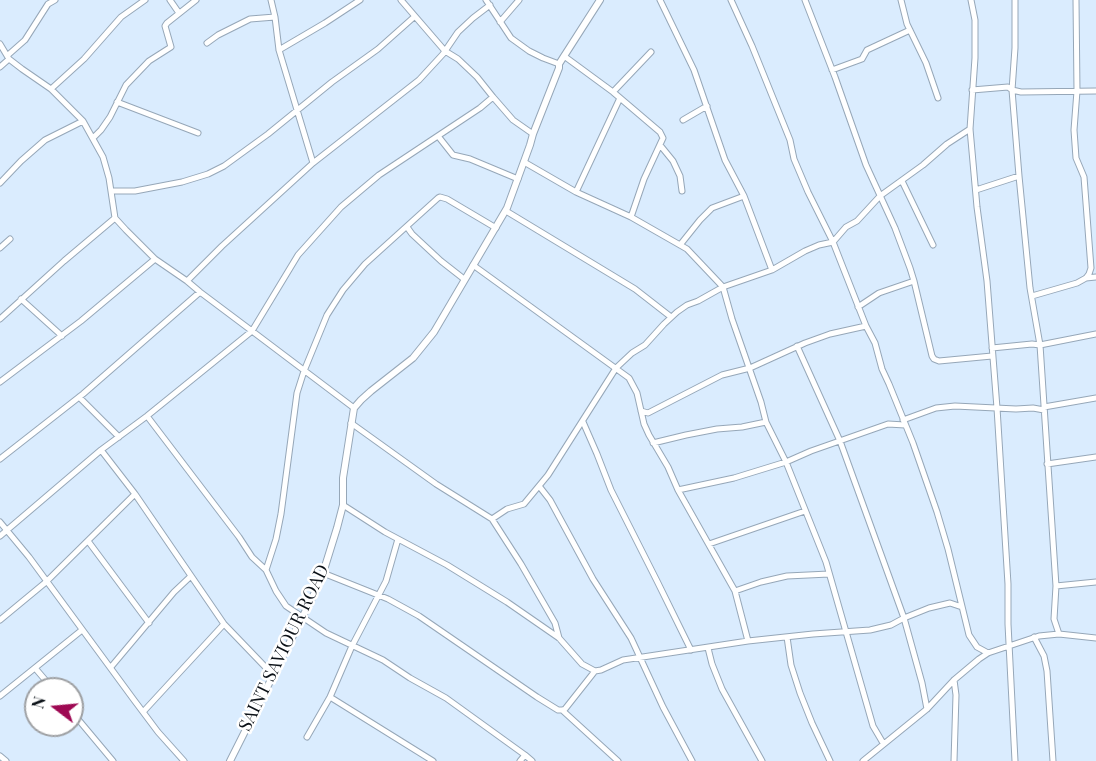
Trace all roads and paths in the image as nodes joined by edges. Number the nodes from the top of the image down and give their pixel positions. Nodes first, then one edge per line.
1 (55, 0) edge
2 (145, 0) edge
3 (170, 0) edge
4 (195, 0) edge
5 (271, 0) edge
6 (360, 0) edge
7 (401, 0) edge
8 (519, 0) edge
9 (600, 0) edge
10 (660, 0) edge
11 (730, 0) edge
12 (805, 0) edge
13 (902, 0) edge
14 (971, 0) edge
15 (1015, 0) edge
16 (1076, 0) edge
17 (488, 3) edge
18 (179, 13) junction
19 (275, 17) junction
20 (414, 17) junction
21 (500, 22) junction
22 (910, 30) junction
23 (207, 43) dead end
24 (0, 44) edge
25 (279, 50) junction
26 (445, 51) junction
27 (651, 52) dead end
28 (564, 56) junction
29 (9, 57) junction
30 (559, 64) junction
31 (0, 67) edge
32 (832, 70) junction
33 (51, 89) junction
34 (972, 90) junction
35 (1012, 90) junction
36 (1077, 91) junction
37 (1096, 91) edge
38 (613, 92) junction
39 (493, 97) junction
40 (620, 98) junction
41 (938, 98) dead end
42 (117, 102) junction
43 (706, 106) junction
44 (298, 110) junction
45 (683, 120) dead end
46 (83, 121) junction
47 (970, 129) junction
48 (198, 133) dead end
49 (533, 134) junction
50 (438, 136) junction
51 (93, 138) junction
52 (660, 145) junction
53 (313, 162) junction
54 (524, 162) junction
55 (1019, 176) junction
56 (518, 179) junction
57 (902, 181) junction
58 (0, 183) edge
59 (976, 190) junction
60 (111, 191) junction
61 (682, 191) dead end
62 (576, 192) junction
63 (744, 196) junction
64 (880, 196) junction
65 (506, 211) junction
66 (631, 217) junction
67 (115, 218) junction
68 (407, 227) junction
69 (496, 228) junction
70 (10, 239) dead end
71 (833, 242) junction
72 (680, 245) junction
73 (933, 245) dead end
74 (0, 248) edge
75 (155, 259) junction
76 (473, 265) junction
77 (772, 270) junction
78 (1096, 277) edge
79 (1086, 278) junction
80 (464, 279) junction
81 (187, 281) junction
82 (914, 281) junction
83 (723, 286) junction
84 (200, 292) junction
85 (1032, 296) junction
86 (21, 300) junction
87 (858, 307) junction
88 (671, 317) junction
89 (0, 319) edge
90 (866, 326) junction
91 (252, 331) junction
92 (1096, 334) edge
93 (62, 336) junction
94 (1040, 345) junction
95 (797, 346) junction
96 (992, 348) junction
97 (992, 356) junction
98 (616, 368) junction
99 (750, 368) junction
100 (304, 371) junction
101 (0, 382) edge
102 (79, 397) junction
103 (1096, 398) edge
104 (354, 408) junction
105 (997, 408) junction
106 (1044, 408) junction
107 (641, 411) junction
108 (147, 416) junction
109 (583, 422) junction
110 (766, 422) junction
111 (904, 422) junction
112 (351, 423) junction
113 (119, 437) junction
114 (840, 441) junction
115 (653, 443) junction
116 (101, 450) junction
117 (1096, 457) edge
118 (0, 459) edge
119 (786, 462) junction
120 (1047, 464) junction
121 (538, 486) junction
122 (678, 490) junction
123 (135, 494) junction
124 (343, 505) junction
125 (805, 511) junction
126 (492, 519) junction
127 (0, 522) edge
128 (8, 530) junction
129 (0, 536) edge
130 (398, 539) junction
131 (88, 541) junction
132 (709, 544) junction
133 (266, 570) junction
134 (323, 573) junction
135 (829, 574) junction
136 (191, 576) junction
137 (46, 582) junction
138 (1096, 582) edge
139 (1056, 586) junction
140 (735, 591) junction
141 (379, 595) junction
142 (962, 608) junction
143 (303, 617) junction
144 (904, 618) junction
145 (0, 620) edge
146 (149, 623) junction
147 (224, 624) junction
148 (82, 630) junction
149 (846, 633) junction
150 (1059, 634) junction
151 (558, 638) junction
152 (787, 638) junction
153 (1034, 638) junction
154 (1096, 638) edge
155 (748, 641) junction
156 (1010, 645) junction
157 (352, 646) junction
158 (976, 647) junction
159 (708, 648) junction
160 (691, 650) junction
161 (988, 653) junction
162 (639, 657) junction
163 (979, 659) junction
164 (35, 668) junction
165 (111, 668) junction
166 (595, 671) junction
167 (273, 675) junction
168 (42, 677) edge
169 (954, 681) junction
170 (943, 693) junction
171 (956, 695) junction
172 (0, 696) edge
173 (330, 698) junction
174 (927, 709) junction
175 (562, 710) junction
176 (144, 712) junction
177 (84, 726) edge
178 (307, 738) dead end
179 (883, 743) junction
180 (525, 755) junction
181 (0, 756) edge
182 (6, 761) edge
183 (113, 761) edge
184 (184, 761) edge
185 (230, 761) edge
186 (432, 761) edge
187 (520, 761) edge
188 (532, 761) edge
189 (618, 761) edge
190 (692, 761) edge
191 (762, 761) edge
192 (830, 761) edge
193 (863, 761) edge
194 (954, 761) edge
195 (1015, 761) edge
196 (1053, 761) edge

1 - 29 street
2 - 33 street
3 - 18 street
4 - 18 street
5 - 19 street
6 - 25 street
7 - 20 street
8 - 21 street
9 - 28 street
10 - 43 street
11 - 71 street
12 - 32 street
13 - 22 street
14 - 34 street
15 - 35 street
16 - 36 street
17 - 21 street
17 - 26 street
18 - 42 street
19 - 23 street
19 - 25 street
20 - 26 street
20 - 44 street
21 - 30 street
22 - 32 street
22 - 41 street
24 - 29 street
25 - 44 street
26 - 39 street
26 - 53 street
27 - 38 street
28 - 30 street
28 - 38 street
29 - 31 street
29 - 33 street
30 - 49 street
32 - 64 street
33 - 46 street
34 - 35 street
34 - 47 street
35 - 36 street
35 - 55 street
36 - 37 street
36 - 79 street
38 - 40 street
39 - 49 street
39 - 50 street
40 - 52 street
40 - 62 street
42 - 48 street
42 - 51 street
43 - 45 street
43 - 63 street
44 - 53 street
44 - 60 street
46 - 51 street
46 - 58 street
47 - 57 street
47 - 59 street
49 - 54 street
50 - 56 street
50 - 91 street
51 - 60 street
52 - 61 street
52 - 66 street
53 - 81 street
54 - 56 street
54 - 62 street
55 - 59 street
55 - 85 street
56 - 65 street
57 - 64 street
57 - 73 street
59 - 96 street
60 - 67 street
62 - 66 street
63 - 72 street
63 - 77 street
64 - 71 street
64 - 82 street
65 - 69 street
65 - 88 street
66 - 72 street
67 - 75 street
67 - 86 street
68 - 69 street
68 - 80 street
68 - 100 street
69 - 76 street
70 - 74 street
71 - 77 street
71 - 87 street
72 - 83 street
75 - 81 street
75 - 93 street
76 - 80 street
76 - 98 street
77 - 83 street
78 - 79 street
79 - 85 street
80 - 104 street
81 - 84 street
82 - 87 street
82 - 97 street
83 - 88 street
83 - 99 street
84 - 91 street
84 - 102 street
85 - 94 street
86 - 89 street
86 - 93 street
87 - 90 street
88 - 98 street
90 - 95 street
90 - 111 street
91 - 100 street
91 - 108 street
92 - 94 street
93 - 101 street
94 - 96 street
94 - 106 street
95 - 99 street
95 - 114 street
96 - 97 street
97 - 105 street
98 - 107 street
98 - 109 street
99 - 107 street
99 - 110 street
100 - 104 street
100 - 133 street
102 - 113 street
102 - 118 street
103 - 106 street
104 - 112 street, SAINT SAVIOUR ROAD
105 - 106 street
105 - 111 street
105 - 156 street
106 - 120 street
107 - 115 street
108 - 113 street
108 - 133 street
109 - 121 street
109 - 160 street
110 - 115 street
110 - 119 street
111 - 114 street
111 - 142 street
112 - 124 street, SAINT SAVIOUR ROAD
112 - 126 street
113 - 116 street
114 - 119 street
114 - 144 street
115 - 122 street
116 - 123 street
116 - 128 street
117 - 120 street
119 - 122 street
119 - 125 street
120 - 139 street
121 - 126 street
121 - 162 street
122 - 132 street
123 - 131 street
123 - 136 street
124 - 130 street
124 - 134 street, SAINT SAVIOUR ROAD
125 - 132 street
125 - 135 street
126 - 151 street
127 - 128 street
128 - 129 street
128 - 137 street
130 - 141 street
130 - 151 street
131 - 137 street
131 - 146 street
132 - 140 street
133 - 143 street
134 - 141 street
134 - 143 street, SAINT SAVIOUR ROAD
135 - 140 street
135 - 149 street
136 - 146 street
136 - 147 street
137 - 145 street
137 - 148 street
138 - 139 street
139 - 150 street
140 - 155 street
141 - 157 street
141 - 175 street
142 - 144 street
142 - 158 street
143 - 157 street
143 - 167 street, SAINT SAVIOUR ROAD
144 - 149 street
144 - 174 street
146 - 165 street
147 - 167 street
147 - 176 street
148 - 164 street
148 - 165 street
149 - 152 street
149 - 179 street
150 - 153 street
150 - 154 street
151 - 166 street
152 - 155 street
152 - 192 street
153 - 156 street
153 - 196 street
155 - 159 street
156 - 161 street
156 - 195 street
157 - 173 street
157 - 180 street
158 - 161 street
158 - 163 street
159 - 160 street
159 - 191 street
160 - 162 street
161 - 163 street
162 - 166 street
162 - 190 street
163 - 169 street
164 - 168 street
164 - 172 street
165 - 176 street
166 - 175 street
167 - 185 street, SAINT SAVIOUR ROAD
169 - 170 street
169 - 171 street
170 - 171 street
170 - 174 street
171 - 194 street
173 - 178 street
173 - 186 street
174 - 179 street
175 - 189 street
176 - 184 street
177 - 183 street
179 - 193 street
180 - 187 street
180 - 188 street
181 - 182 street

